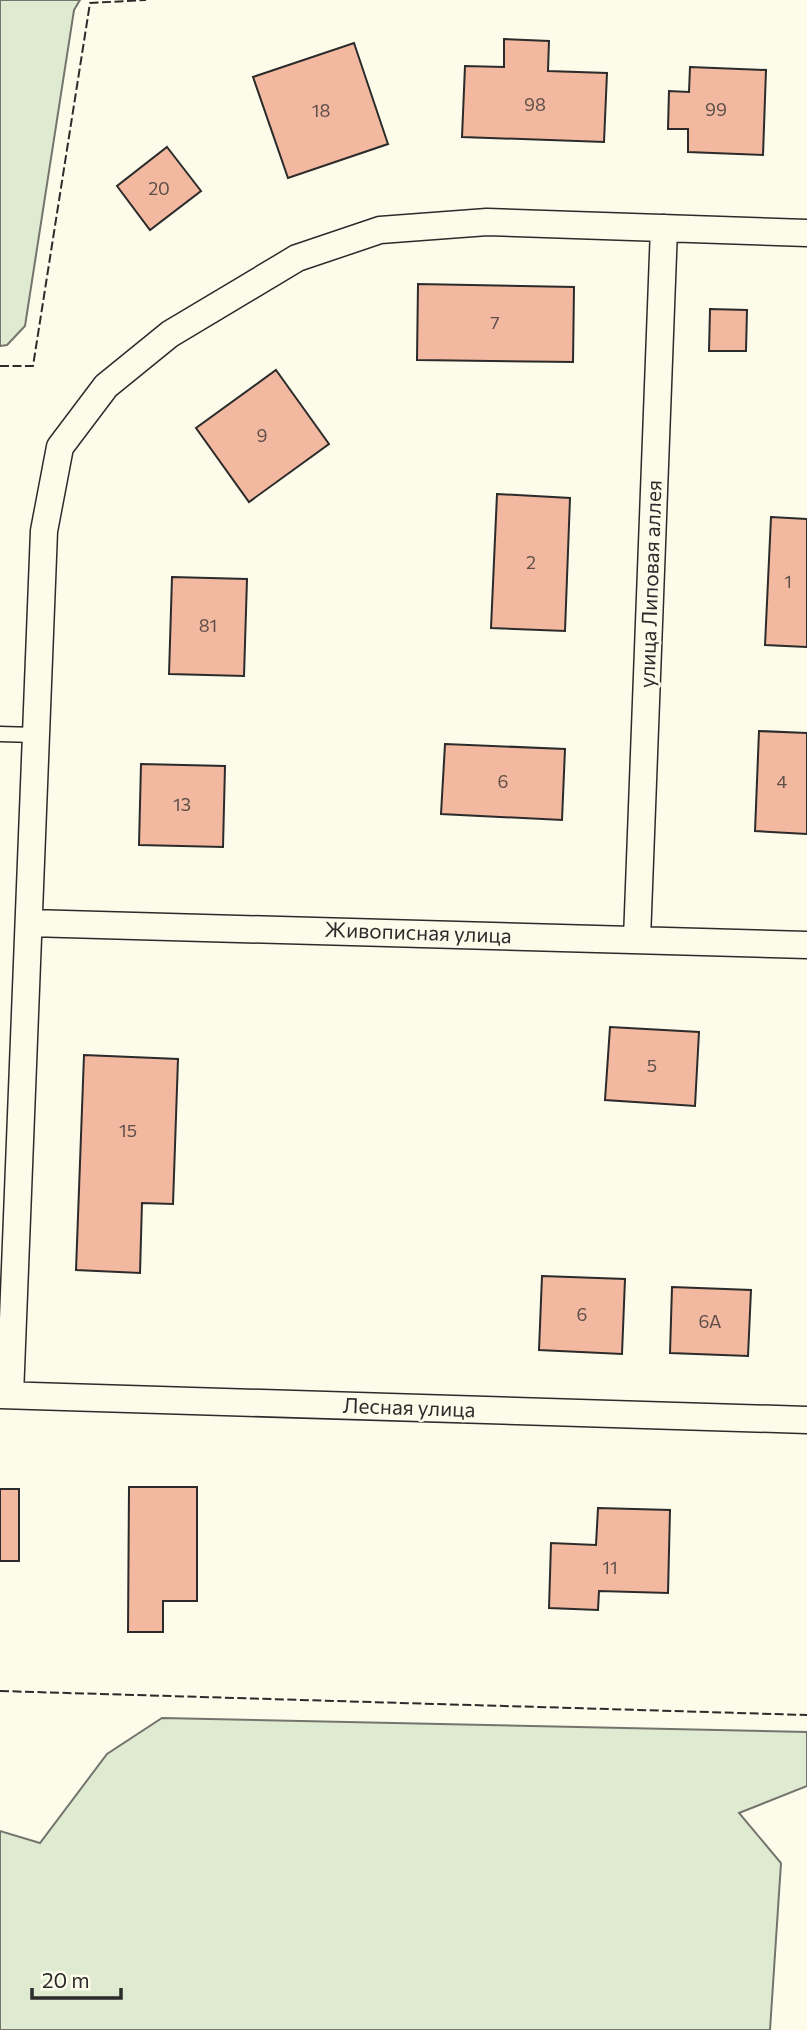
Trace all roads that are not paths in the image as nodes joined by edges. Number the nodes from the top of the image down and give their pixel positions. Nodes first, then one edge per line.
1 (664, 228) junction
2 (807, 233) edge
3 (0, 734) edge
4 (35, 735) junction
5 (30, 923) junction
6 (637, 939) junction
7 (807, 945) edge
8 (5, 1395) edge
9 (807, 1420) edge

1 - 2 street
1 - 4 street
1 - 6 street, улица Липовая аллея
3 - 4 lane
4 - 5 street
5 - 6 street, Живописная улица
5 - 8 street
6 - 7 street, Живописная улица
8 - 9 street, Лесная улица

